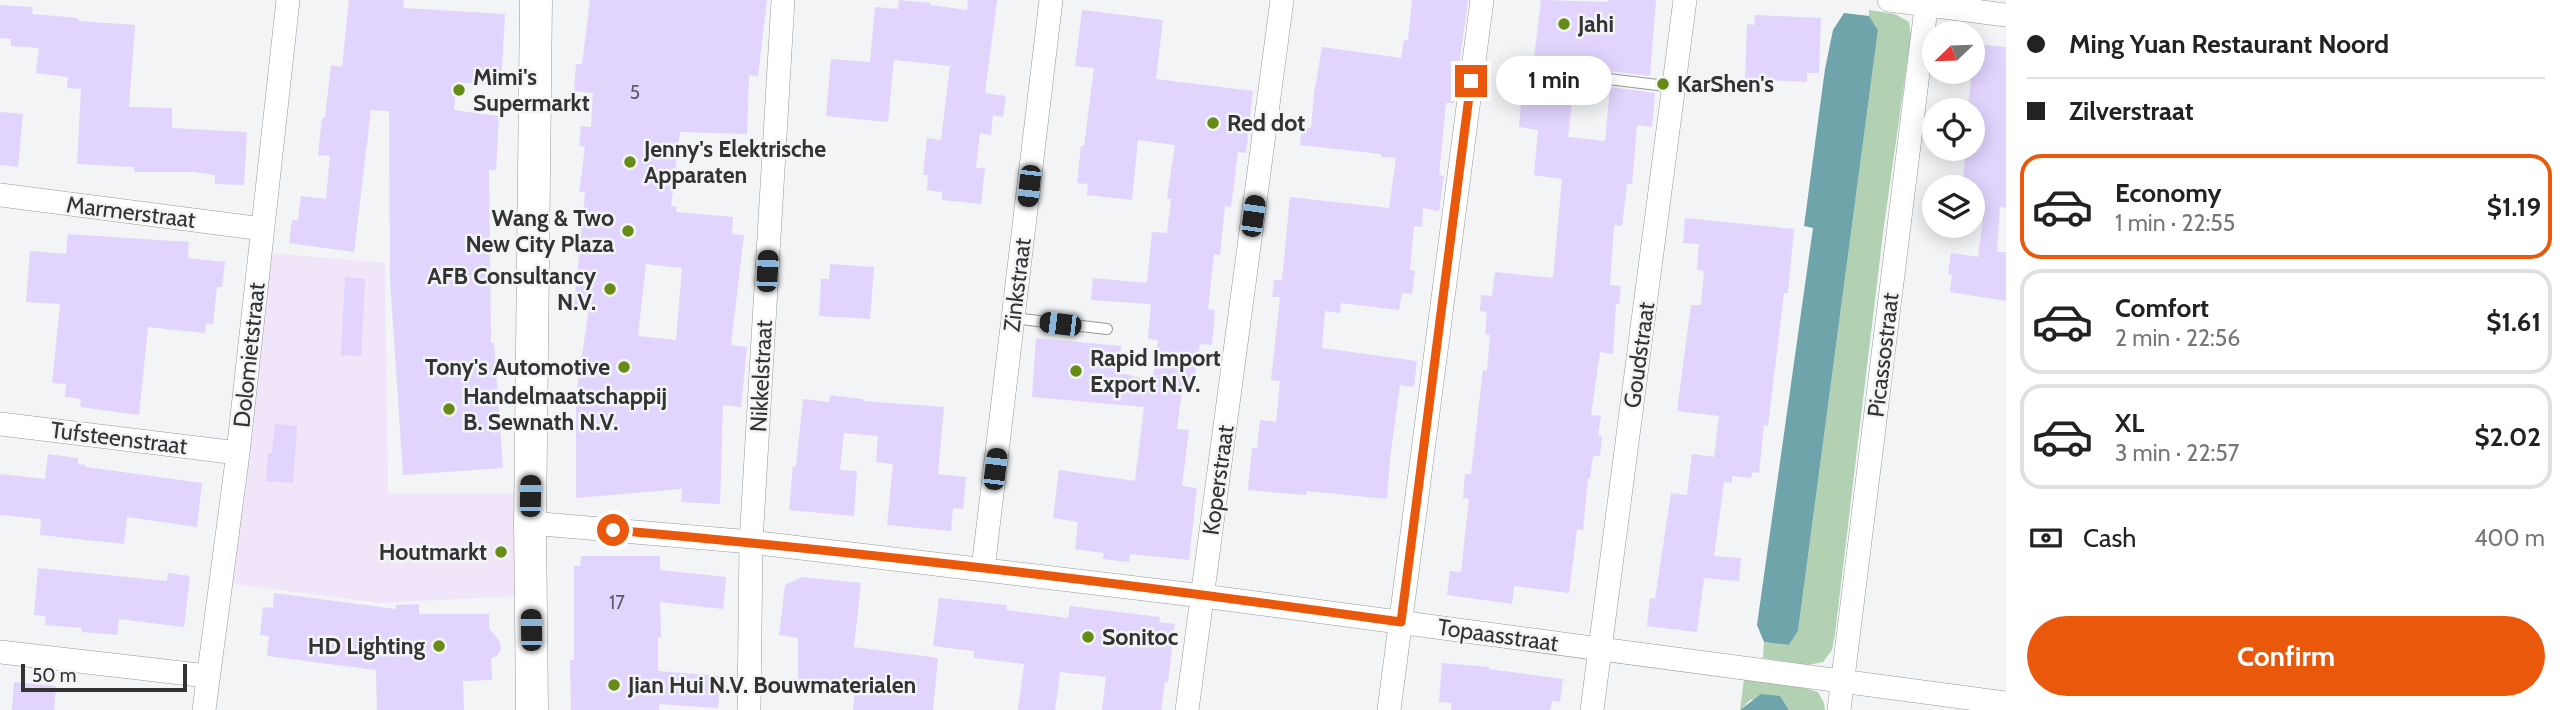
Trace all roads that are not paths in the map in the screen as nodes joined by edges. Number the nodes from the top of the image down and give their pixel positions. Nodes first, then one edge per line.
1 (288, 0) edge
2 (536, 0) edge
3 (783, 0) edge
4 (1051, 0) edge
5 (1282, 0) edge
6 (1482, 0) edge
7 (1685, 0) edge
8 (1889, 0) edge
9 (1926, 2) edge
10 (2006, 15) edge
11 (1600, 78) dead end
12 (1674, 87) junction
13 (0, 195) edge
14 (262, 229) junction
15 (1013, 318) junction
16 (1107, 329) dead end
17 (0, 424) edge
18 (238, 453) junction
19 (530, 523) junction
20 (751, 542) junction
21 (983, 569) junction
22 (1203, 596) junction
23 (1401, 622) junction
24 (1600, 649) junction
25 (0, 652) edge
26 (207, 676) junction
27 (1843, 683) junction
28 (2006, 703) edge
29 (204, 710) edge
30 (532, 710) edge
31 (749, 710) edge
32 (1187, 710) edge
33 (1389, 710) edge
34 (1592, 710) edge
35 (1839, 710) edge

1 - 14 street, Dolomietstraat
2 - 19 street
3 - 20 street, Nikkelstraat
4 - 15 street, Zinkstraat
5 - 22 street, Koperstraat
6 - 23 street
7 - 12 street, Goudstraat
8 - 9 street
9 - 10 street
9 - 27 street, Picassostraat
11 - 12 lane
12 - 24 street, Goudstraat
13 - 14 street, Marmerstraat
14 - 18 street, Dolomietstraat
15 - 16 lane
15 - 21 street, Zinkstraat
17 - 18 street, Tufsteenstraat
18 - 26 street, Dolomietstraat
19 - 20 street, Topaasstraat
19 - 30 street
20 - 21 street, Topaasstraat
20 - 31 street, Nikkelstraat
21 - 22 street, Topaasstraat
22 - 23 street, Topaasstraat
22 - 32 street, Koperstraat
23 - 24 street, Topaasstraat
23 - 33 street
24 - 27 street, Topaasstraat
24 - 34 street, Goudstraat
25 - 26 street
26 - 29 street, Dolomietstraat
27 - 28 street, Topaasstraat
27 - 35 street, Picassostraat

